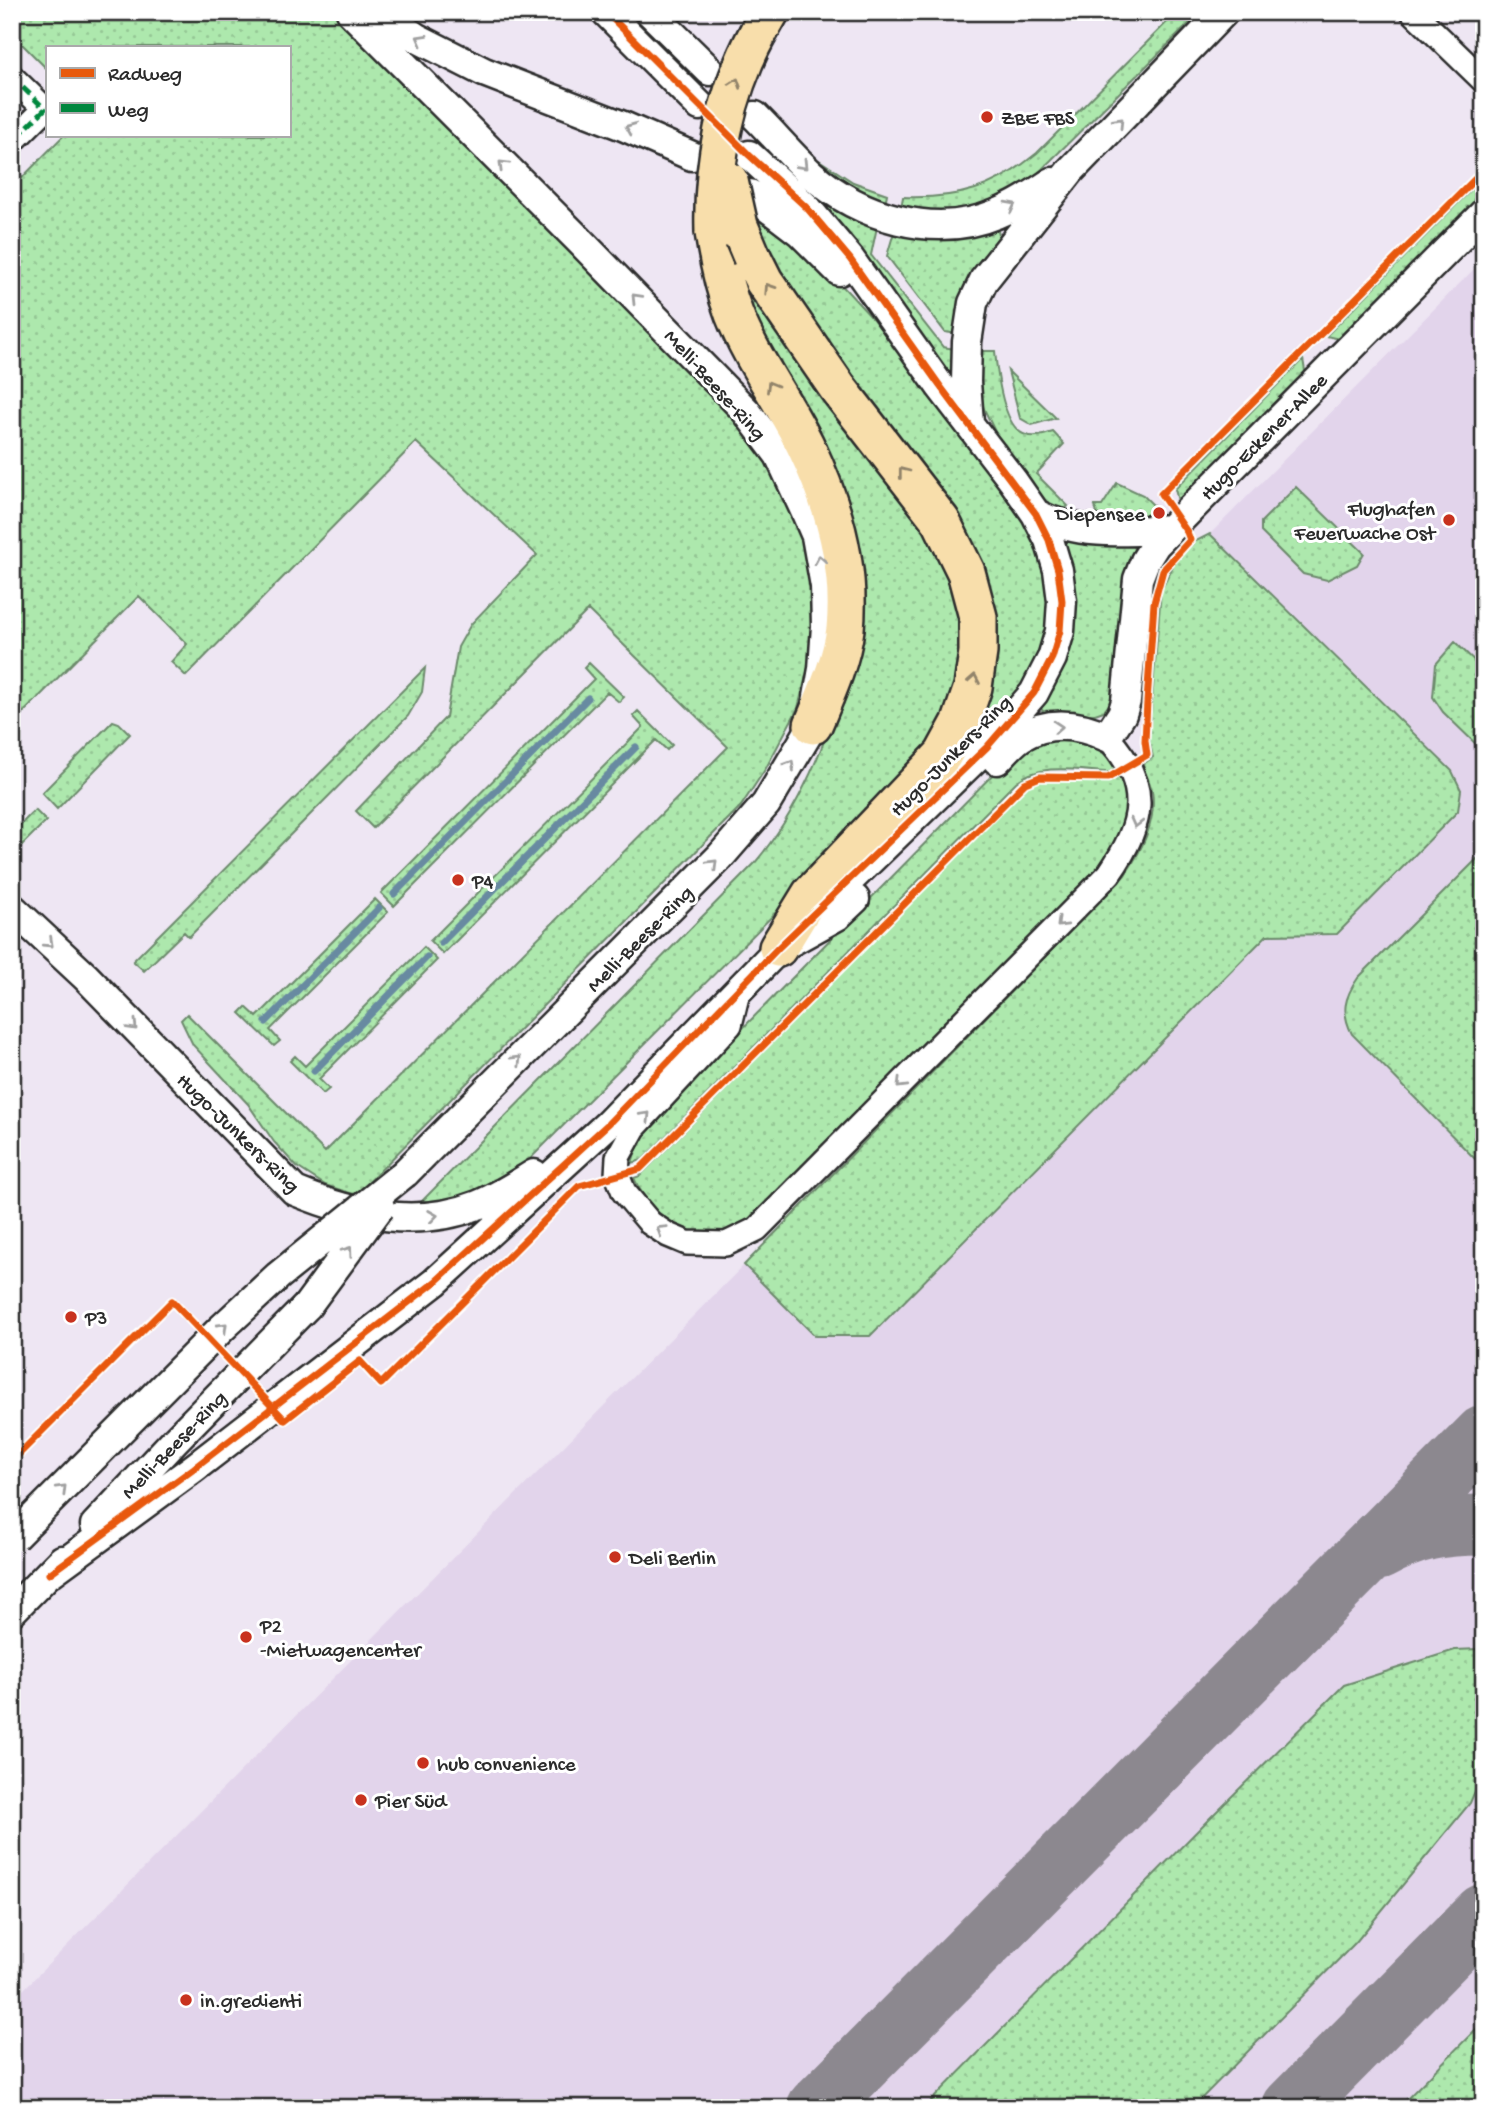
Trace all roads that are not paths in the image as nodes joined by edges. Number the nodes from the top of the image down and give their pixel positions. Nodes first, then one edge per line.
1 (351, 12) edge
2 (379, 12) edge
3 (606, 12) edge
4 (650, 12) edge
5 (1224, 12) edge
6 (1413, 12) edge
7 (764, 23) edge
8 (710, 71) dead end
9 (12, 77) edge
10 (1484, 81) edge
11 (700, 106) dead end
12 (755, 116) dead end
13 (12, 142) edge
14 (736, 145) junction
15 (692, 156) dead end
16 (1072, 170) junction
17 (750, 194) dead end
18 (1484, 214) edge
19 (940, 386) junction
20 (969, 423) junction
21 (1036, 514) junction
22 (1169, 529) junction
23 (813, 725) junction
24 (1107, 737) junction
25 (12, 908) edge
26 (778, 948) junction
27 (739, 988) junction
28 (405, 1174) junction
29 (13, 1538) edge
30 (49, 1574) junction
31 (12, 1611) edge

23 -> 1 street, Melli-Beese-Ring
15 -> 2 street
3 - 11 street
4 - 8 street
16 -> 5 street
6 - 10 street
14 -> 7 highway, bridge
9 - 13 street
12 -> 16 street
14 - 19 street, Hugo-Junkers-Ring
23 -> 14 highway, bridge
26 -> 14 highway, bridge
16 - 20 street
17 - 19 street
18 - 22 street, Hugo-Eckener-Allee
19 - 20 street, Hugo-Junkers-Ring
20 - 21 street, Hugo-Junkers-Ring
21 - 22 street
21 - 26 street, Hugo-Junkers-Ring
22 - 24 street, Hugo-Eckener-Allee
28 -> 23 street, Melli-Beese-Ring
26 -> 24 street
24 -> 27 street
25 -> 27 street, Hugo-Junkers-Ring
26 - 27 street, Hugo-Junkers-Ring
27 - 30 street, Hugo-Junkers-Ring
29 -> 28 street, Melli-Beese-Ring, bridge
30 -> 28 street, Melli-Beese-Ring, bridge
30 - 31 street, Melli-Beese-Ring

